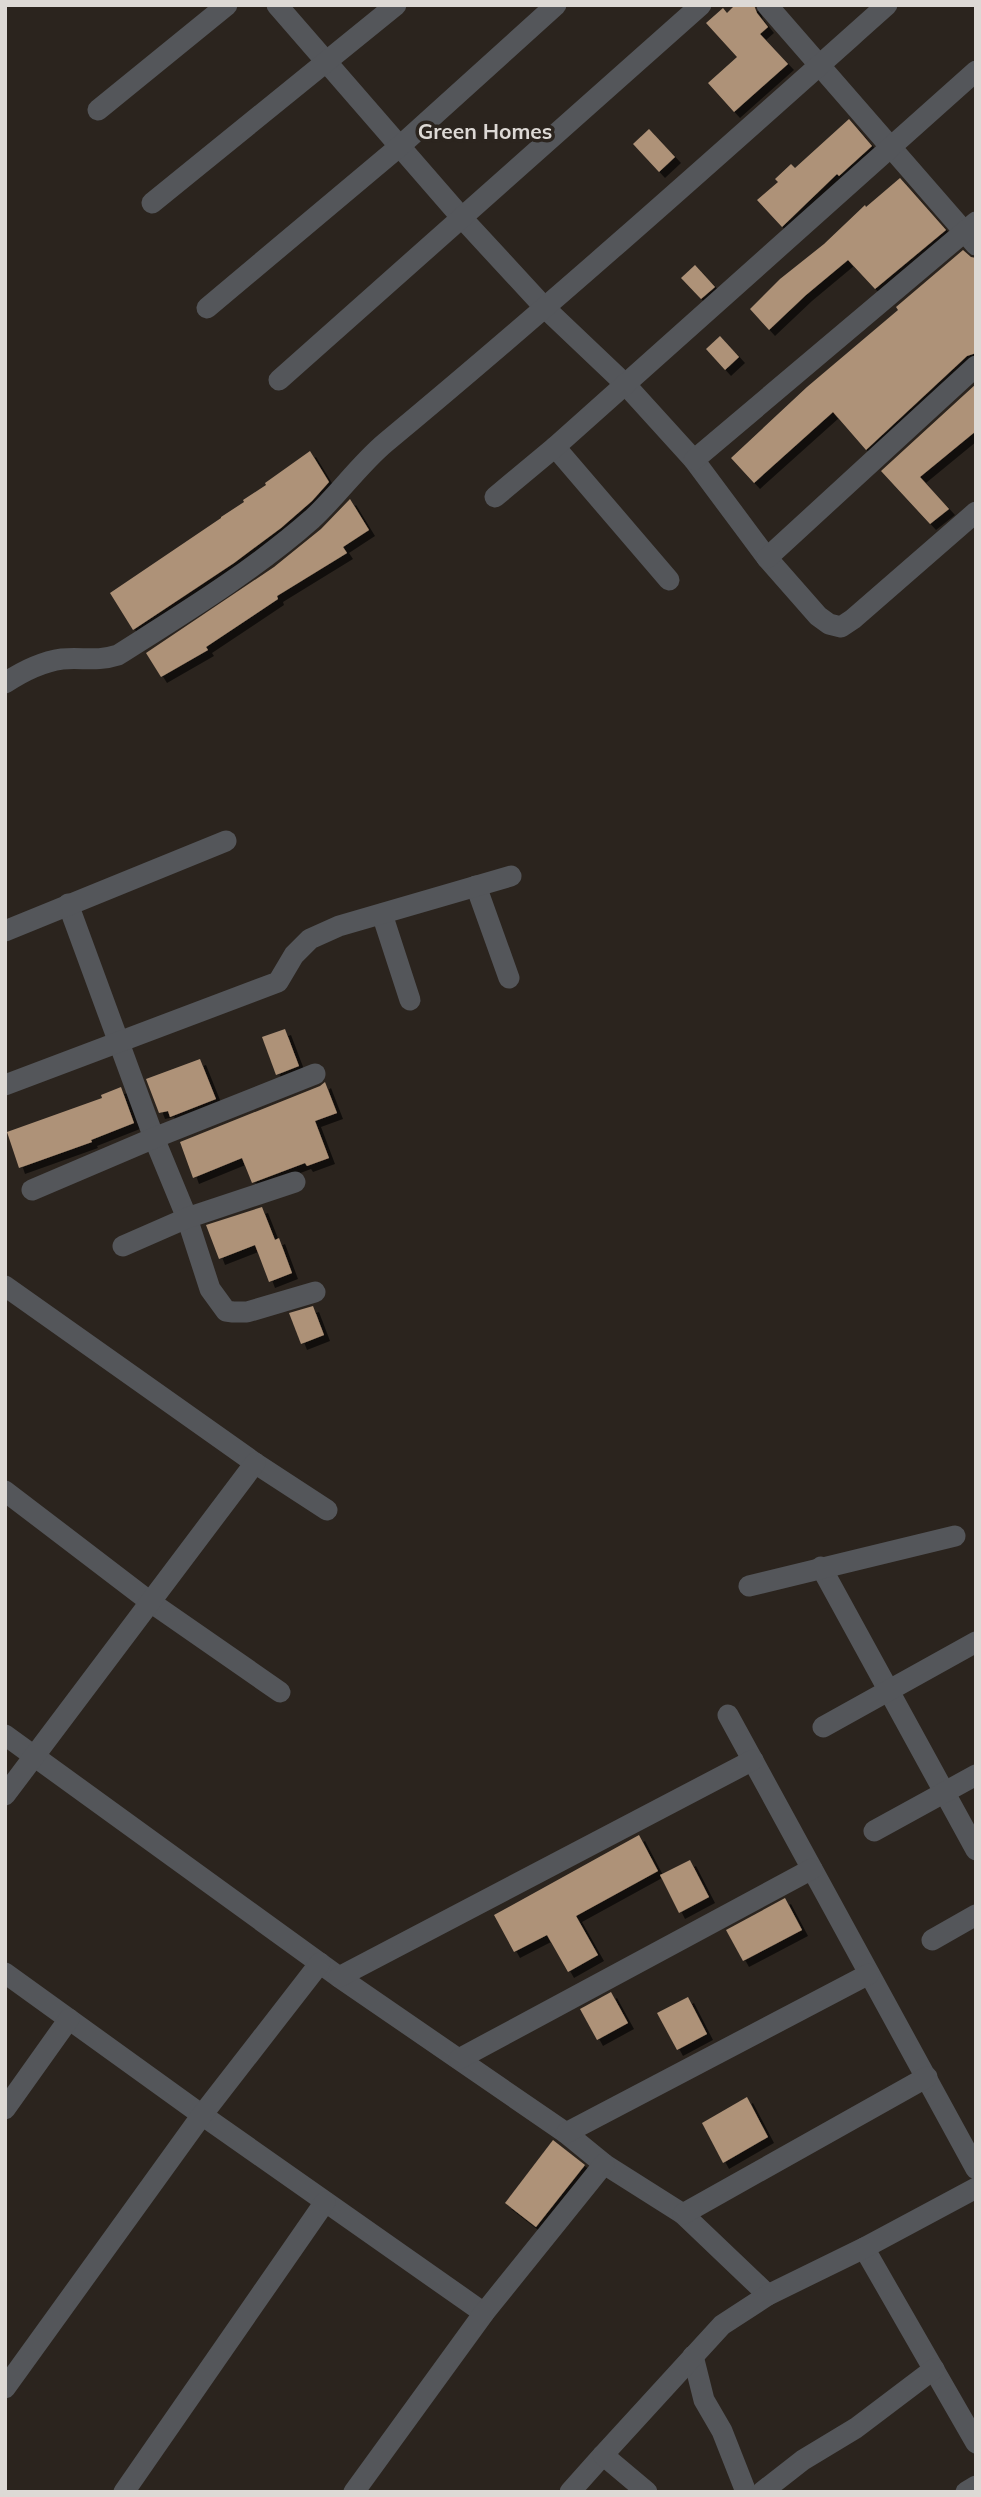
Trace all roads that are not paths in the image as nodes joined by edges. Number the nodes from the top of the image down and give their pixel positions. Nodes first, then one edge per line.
1 (227, 5) edge
2 (277, 5) edge
3 (396, 5) edge
4 (556, 5) edge
5 (701, 5) edge
6 (766, 5) edge
7 (887, 5) edge
8 (328, 62) junction
9 (820, 65) junction
10 (976, 71) edge
11 (98, 110) dead end
12 (400, 146) junction
13 (891, 148) junction
14 (152, 203) dead end
15 (462, 218) junction
16 (972, 233) edge
17 (207, 308) dead end
18 (545, 308) junction
19 (976, 366) edge
20 (279, 380) dead end
21 (625, 384) junction
22 (555, 447) junction
23 (694, 460) junction
24 (495, 497) dead end
25 (976, 512) edge
26 (767, 558) junction
27 (669, 580) dead end
28 (5, 683) edge
29 (226, 841) dead end
30 (511, 876) dead end
31 (476, 886) junction
32 (68, 904) junction
33 (382, 914) junction
34 (5, 931) edge
35 (509, 978) dead end
36 (410, 1000) dead end
37 (119, 1041) junction
38 (315, 1074) dead end
39 (5, 1085) edge
40 (154, 1138) junction
41 (295, 1182) dead end
42 (32, 1190) dead end
43 (187, 1218) junction
44 (123, 1246) dead end
45 (5, 1286) edge
46 (314, 1292) dead end
47 (255, 1463) junction
48 (5, 1491) edge
49 (327, 1510) dead end
50 (955, 1536) dead end
51 (821, 1567) junction
52 (749, 1586) dead end
53 (149, 1601) junction
54 (976, 1642) edge
55 (888, 1691) junction
56 (280, 1692) dead end
57 (728, 1715) dead end
58 (823, 1727) dead end
59 (5, 1735) edge
60 (35, 1756) junction
61 (753, 1760) junction
62 (976, 1775) edge
63 (944, 1793) junction
64 (5, 1795) edge
65 (874, 1831) dead end
66 (976, 1850) edge
67 (812, 1869) junction
68 (976, 1915) edge
69 (932, 1940) dead end
70 (320, 1963) junction
71 (5, 1973) edge
72 (869, 1974) junction
73 (339, 1977) junction
74 (69, 2019) junction
75 (459, 2059) junction
76 (928, 2077) junction
77 (7, 2102) edge
78 (202, 2115) junction
79 (566, 2133) junction
80 (604, 2164) junction
81 (976, 2169) edge
82 (976, 2188) edge
83 (325, 2202) junction
84 (682, 2214) junction
85 (864, 2248) junction
86 (768, 2295) junction
87 (484, 2314) junction
88 (693, 2356) junction
89 (934, 2369) junction
90 (5, 2388) edge
91 (976, 2443) edge
92 (603, 2455) junction
93 (976, 2486) edge
94 (124, 2492) edge
95 (354, 2492) edge
96 (570, 2492) edge
97 (647, 2492) edge
98 (746, 2492) edge
99 (762, 2492) edge
100 (966, 2492) edge

1 - 11 street
2 - 8 street
3 - 8 street
4 - 12 street
5 - 15 street
6 - 9 street
7 - 9 street
8 - 12 street
8 - 14 street
9 - 13 street
9 - 18 street
10 - 13 street
12 - 15 street
12 - 17 street
13 - 16 street
13 - 21 street
15 - 18 street
15 - 20 street
16 - 23 street
18 - 21 street
18 - 28 street
19 - 26 street
21 - 22 street
21 - 23 street
22 - 24 street
22 - 27 street
23 - 26 street
25 - 26 street
29 - 32 street
30 - 31 street
31 - 33 street
31 - 35 street
32 - 34 street
32 - 37 street
33 - 36 street
33 - 37 street
37 - 39 street
37 - 40 street
38 - 40 street
40 - 42 street
40 - 43 street
41 - 43 street
43 - 44 street
43 - 46 street
45 - 47 street
47 - 49 street
47 - 53 street
48 - 53 street
50 - 51 street
51 - 52 street
51 - 55 street
53 - 56 street
53 - 60 street
54 - 55 street
55 - 58 street
55 - 63 street
57 - 61 street
59 - 60 street
60 - 64 street
60 - 70 street
61 - 67 street
61 - 73 street
62 - 63 street
63 - 65 street
63 - 66 street
67 - 72 street
67 - 75 street
68 - 69 street
70 - 73 street
70 - 78 street
71 - 74 street
72 - 76 street
72 - 79 street
73 - 75 street
74 - 77 street
74 - 78 street
75 - 79 street
76 - 81 street
76 - 84 street
78 - 83 street
78 - 90 street
79 - 80 street
80 - 84 street
80 - 87 street
82 - 85 street
83 - 87 street
83 - 94 street
84 - 86 street
85 - 86 street
85 - 89 street
86 - 88 street
87 - 95 street
88 - 92 street
88 - 98 street
89 - 91 street
89 - 99 street
92 - 96 street
92 - 97 street
93 - 100 street

